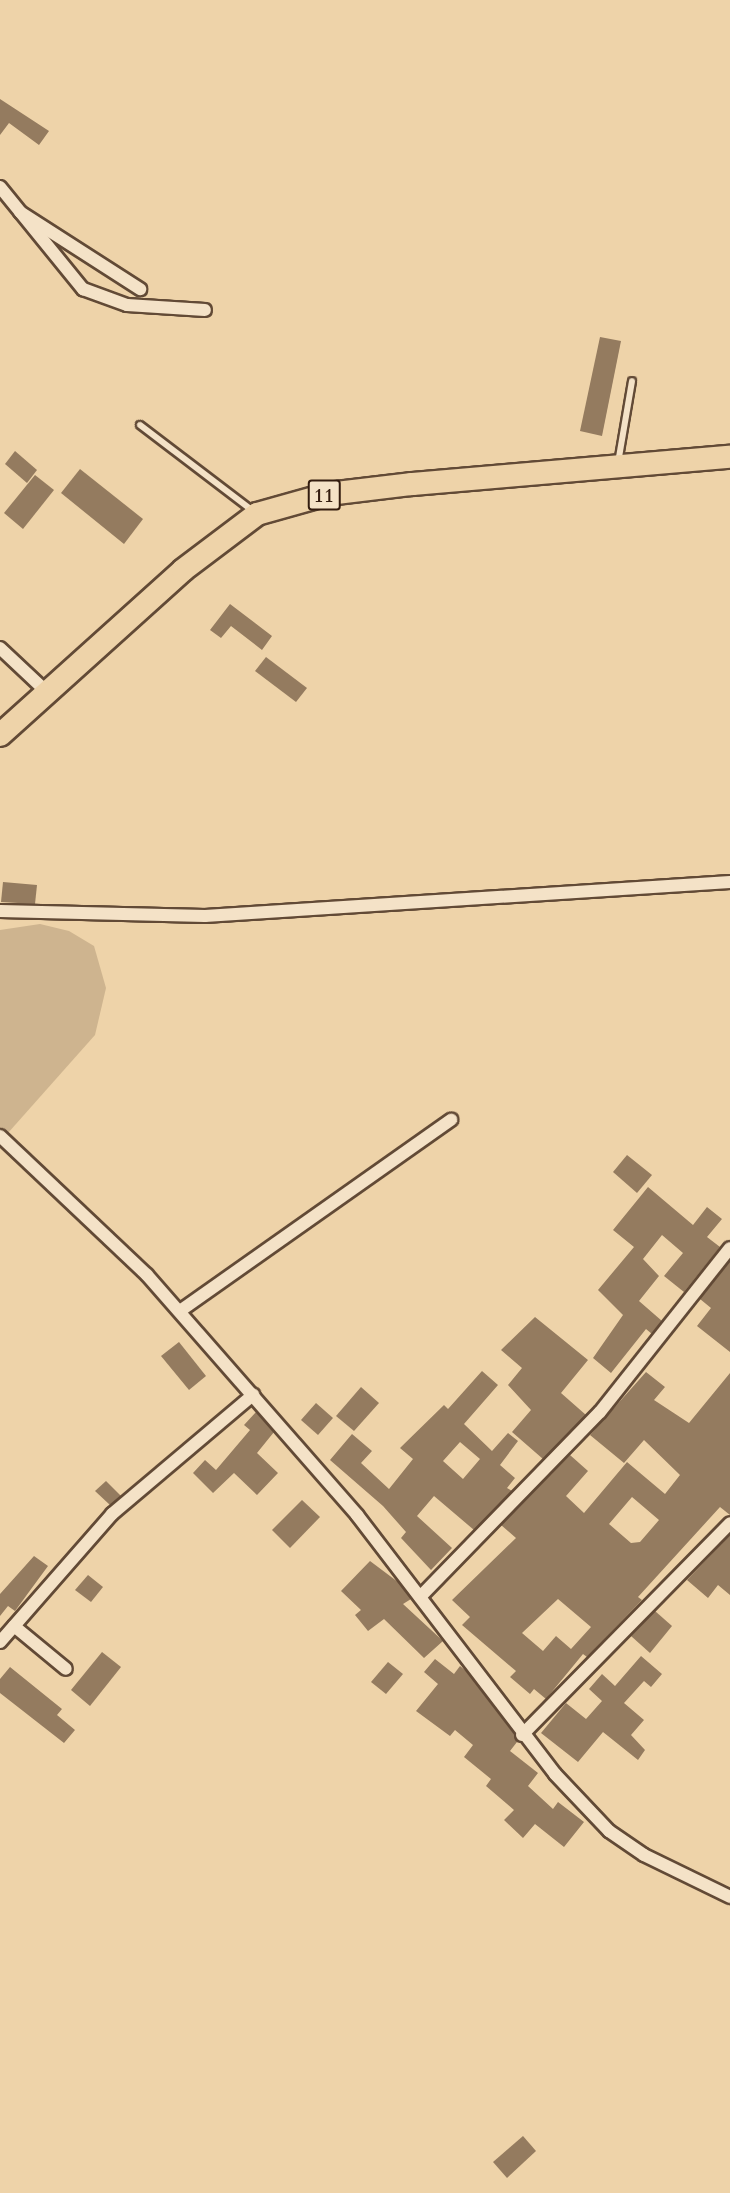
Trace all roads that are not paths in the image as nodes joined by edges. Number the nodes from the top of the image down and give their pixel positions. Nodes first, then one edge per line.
1 (0, 187) edge
2 (17, 210) junction
3 (140, 290) dead end
4 (204, 310) dead end
5 (632, 381) dead end
6 (140, 425) dead end
7 (730, 457) edge
8 (617, 466) junction
9 (257, 514) junction
10 (0, 648) edge
11 (50, 694) junction
12 (0, 735) edge
13 (730, 882) edge
14 (0, 911) edge
15 (451, 1120) dead end
16 (0, 1136) edge
17 (730, 1248) edge
18 (180, 1311) junction
19 (253, 1395) junction
20 (730, 1523) edge
21 (420, 1597) junction
22 (14, 1626) junction
23 (0, 1642) edge
24 (66, 1669) dead end
25 (522, 1735) junction
26 (730, 1897) edge

1 - 2 street
2 - 3 street
2 - 4 street
5 - 8 lane
6 - 9 lane
7 - 8 highway, 11
8 - 9 highway, 11
9 - 11 highway, 11
10 - 11 street
11 - 12 highway, 11
13 - 14 street
15 - 18 street
16 - 18 street
17 - 21 street
18 - 19 street
19 - 21 street
19 - 22 street
20 - 25 street
21 - 25 street
22 - 23 street
22 - 24 street
25 - 26 street

